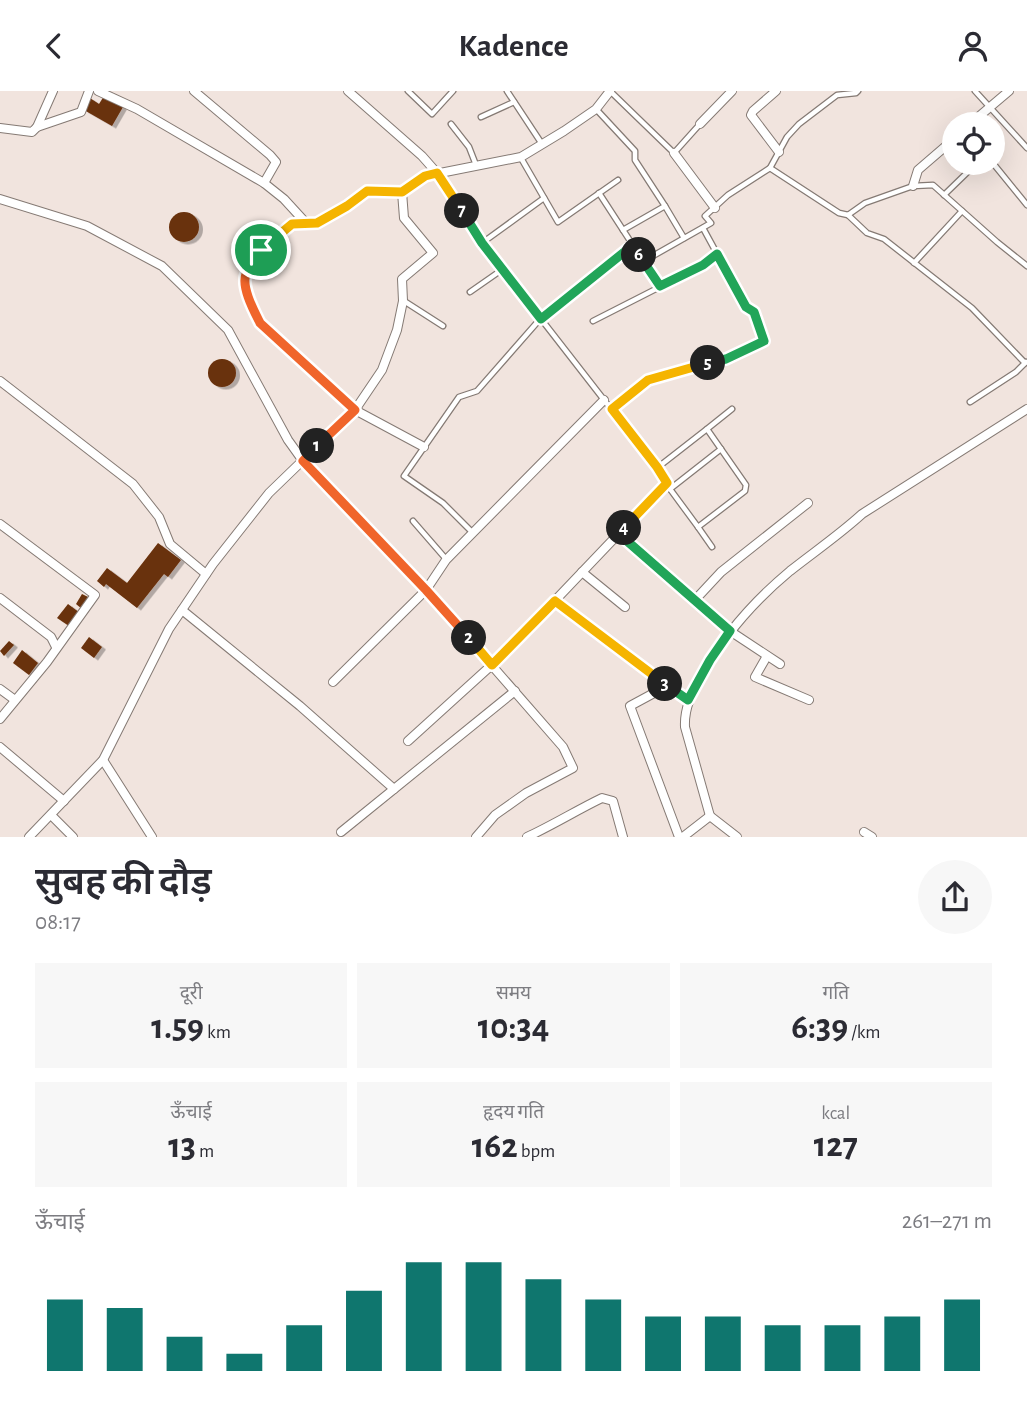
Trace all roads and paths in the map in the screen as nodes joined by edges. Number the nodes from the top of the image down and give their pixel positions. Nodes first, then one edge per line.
1 (52, 91) edge
2 (89, 91) edge
3 (98, 91) edge
4 (194, 91) edge
5 (348, 91) edge
6 (408, 91) edge
7 (453, 91) edge
8 (507, 91) edge
9 (610, 91) edge
10 (732, 91) edge
11 (776, 91) edge
12 (858, 91) edge
13 (975, 91) edge
14 (1009, 91) edge
15 (514, 102) junction
16 (990, 107) junction
17 (596, 109) junction
18 (984, 112) edge
19 (481, 117) dead end
20 (451, 124) dead end
21 (700, 124) joint
22 (37, 127) junction
23 (0, 128) edge
24 (542, 144) junction
25 (1027, 148) edge
26 (942, 149) edge
27 (779, 152) junction
28 (674, 153) junction
29 (521, 157) junction
30 (476, 166) junction
31 (770, 168) junction
32 (437, 173) junction
33 (965, 175) edge
34 (1003, 175) edge
35 (618, 180) dead end
36 (264, 183) junction
37 (913, 186) junction
38 (402, 192) junction
39 (598, 193) junction
40 (944, 195) junction
41 (544, 198) junction
42 (0, 199) edge
43 (1027, 205) edge
44 (665, 206) junction
45 (715, 208) junction
46 (962, 211) junction
47 (848, 215) junction
48 (306, 223) junction
49 (703, 228) junction
50 (623, 230) junction
51 (684, 238) junction
52 (482, 243) junction
53 (633, 245) junction
54 (717, 254) junction
55 (644, 261) junction
56 (914, 263) junction
57 (1027, 266) edge
58 (503, 269) junction
59 (660, 286) junction
60 (470, 292) dead end
61 (403, 301) junction
62 (541, 319) junction
63 (593, 321) dead end
64 (443, 326) dead end
65 (1026, 362) edge
66 (0, 381) edge
67 (604, 400) junction
68 (970, 402) dead end
69 (612, 409) junction
70 (732, 409) dead end
71 (1027, 409) edge
72 (355, 410) junction
73 (707, 429) junction
74 (424, 447) junction
75 (721, 449) junction
76 (303, 461) junction
77 (657, 467) junction
78 (668, 486) junction
79 (808, 503) dead end
80 (412, 521) dead end
81 (0, 524) edge
82 (698, 527) junction
83 (473, 532) junction
84 (619, 534) junction
85 (712, 547) dead end
86 (446, 560) junction
87 (582, 572) junction
88 (206, 574) junction
89 (426, 590) junction
90 (0, 598) edge
91 (555, 601) junction
92 (694, 601) junction
93 (625, 607) dead end
94 (182, 610) junction
95 (730, 631) junction
96 (56, 647) junction
97 (767, 656) junction
98 (780, 664) dead end
99 (492, 665) junction
100 (333, 682) dead end
101 (667, 686) junction
102 (0, 689) edge
103 (515, 691) junction
104 (15, 700) junction
105 (688, 700) junction
106 (809, 700) dead end
107 (0, 719) edge
108 (408, 741) dead end
109 (0, 747) edge
110 (103, 760) junction
111 (394, 789) junction
112 (64, 801) junction
113 (51, 815) junction
114 (710, 816) junction
115 (341, 832) dead end
116 (29, 837) edge
117 (73, 837) edge
118 (152, 837) edge
119 (476, 837) edge
120 (527, 837) edge
121 (623, 837) edge
122 (681, 837) edge
123 (737, 837) edge

1 - 22 street
2 - 22 street
3 - 36 street
4 - 36 street
5 - 32 street
6 - 7 lane
8 - 15 lane
9 - 17 street
9 - 28 lane
10 - 21 street
11 - 27 street
12 - 27 lane
13 - 16 lane
14 - 16 street
15 - 19 lane
15 - 24 lane
16 - 18 street
16 - 25 lane
17 - 24 street
17 - 44 lane
20 - 30 lane
21 - 28 lane
22 - 23 street
24 - 29 street
26 - 37 street
27 - 31 lane
28 - 45 street
29 - 30 street
29 - 41 lane
30 - 32 street
31 - 45 lane
31 - 47 lane
32 - 38 street
32 - 52 street
33 - 40 lane
34 - 43 lane
35 - 39 lane
36 - 48 street
37 - 40 lane
37 - 47 lane
38 - 48 street
38 - 61 street
39 - 41 lane
39 - 50 lane
40 - 46 lane
41 - 52 lane
42 - 76 street
44 - 50 lane
44 - 51 lane
45 - 49 lane
46 - 56 lane
46 - 57 lane
47 - 56 lane
48 - 72 street
49 - 51 lane
49 - 54 lane
50 - 53 lane
51 - 55 lane
52 - 58 lane
53 - 55 lane
53 - 62 lane
54 - 59 lane
54 - 69 lane
55 - 59 lane
56 - 65 lane
58 - 60 lane
58 - 62 lane
59 - 63 lane
61 - 64 lane
61 - 72 street
62 - 67 lane
62 - 74 lane
65 - 68 lane
66 - 88 street
67 - 69 lane
67 - 83 street
69 - 77 lane
70 - 73 lane
71 - 95 street
72 - 74 street
72 - 76 street
73 - 75 lane
73 - 77 lane
74 - 83 lane
75 - 78 lane
75 - 82 lane
76 - 88 street
76 - 89 street
77 - 78 lane
78 - 82 lane
78 - 84 street
79 - 92 street
80 - 86 lane
81 - 96 street
82 - 85 lane
83 - 86 street
84 - 87 street
84 - 92 street
86 - 89 street
87 - 91 street
87 - 93 street
88 - 94 street
89 - 99 street
89 - 100 street
90 - 96 street
91 - 99 street
91 - 101 street
92 - 95 street
94 - 110 street
94 - 111 street
95 - 97 street
95 - 105 street
96 - 104 street
97 - 98 street
97 - 106 street
99 - 103 street
99 - 108 street
101 - 105 street
101 - 122 street
102 - 104 street
103 - 111 street
103 - 119 street
104 - 107 street
105 - 114 street
109 - 112 street
110 - 112 street
110 - 118 street
111 - 115 street
112 - 113 street
113 - 116 street
113 - 117 street
114 - 122 street
114 - 123 street
120 - 121 street

